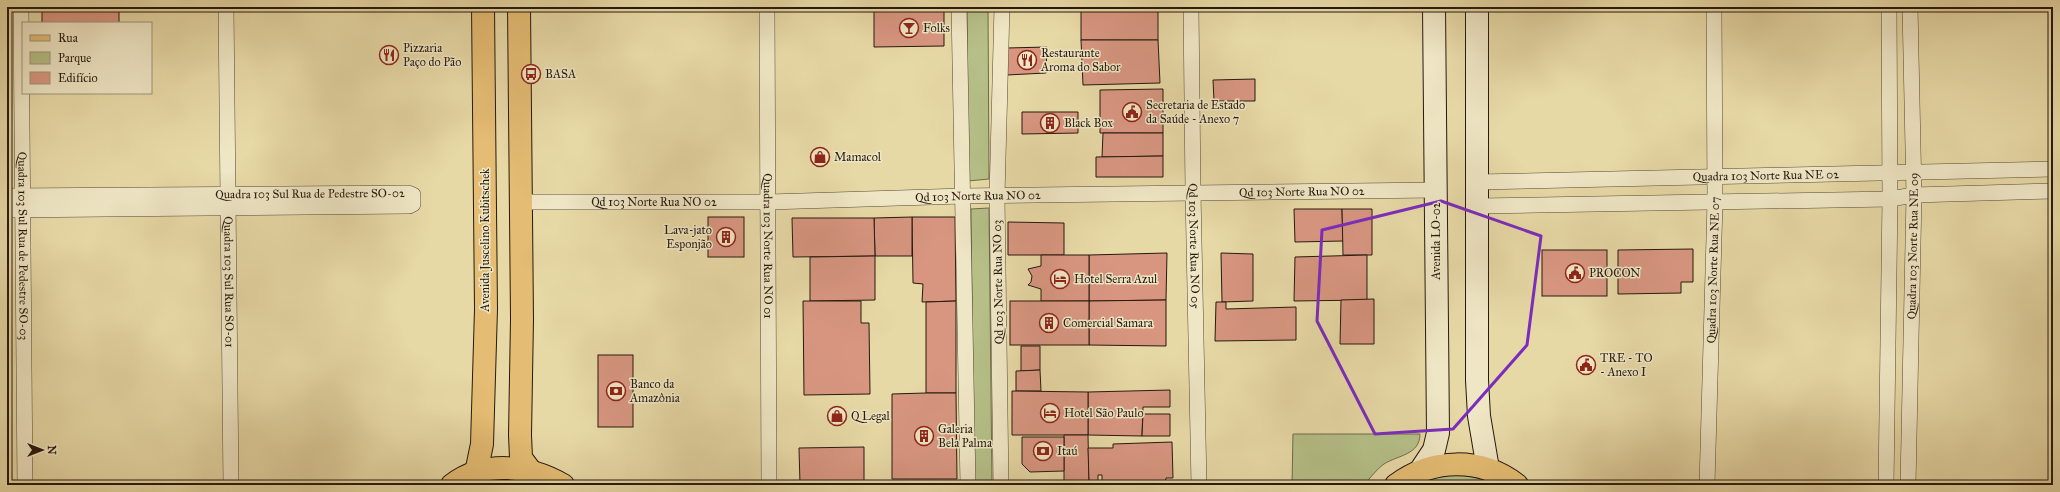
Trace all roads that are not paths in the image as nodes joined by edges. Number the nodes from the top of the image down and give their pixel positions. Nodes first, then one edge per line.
1 (22, 7) edge
2 (226, 7) edge
3 (483, 7) edge
4 (519, 7) edge
5 (767, 7) edge
6 (959, 7) edge
7 (1002, 7) edge
8 (1191, 7) edge
9 (1434, 7) edge
10 (1477, 7) edge
11 (1714, 7) edge
12 (1889, 7) edge
13 (1910, 7) edge
14 (22, 22) edge
15 (22, 94) edge
16 (2053, 169) edge
17 (1912, 173) junction
18 (1889, 174) junction
19 (1715, 175) junction
20 (1478, 182) junction
21 (1436, 190) junction
22 (2053, 191) edge
23 (1193, 192) junction
24 (1914, 195) junction
25 (7, 196) edge
26 (963, 196) junction
27 (997, 196) junction
28 (1890, 199) junction
29 (228, 201) junction
30 (520, 202) junction
31 (769, 202) junction
32 (1716, 202) junction
33 (23, 203) junction
34 (1478, 206) junction
35 (7, 210) edge
36 (1488, 469) junction
37 (530, 470) junction
38 (1420, 471) junction
39 (476, 473) junction
40 (25, 485) edge
41 (231, 485) edge
42 (452, 485) edge
43 (563, 485) edge
44 (769, 485) edge
45 (968, 485) edge
46 (1001, 485) edge
47 (1199, 485) edge
48 (1396, 485) edge
49 (1517, 485) edge
50 (1707, 485) edge
51 (1886, 485) edge
52 (1908, 485) edge

1 - 14 street, Quadra 103 Sul Rua de Pedestre SO-03
2 - 29 street, Quadra 103 Sul Rua SO-01
3 - 39 main road, Avenida Juscelino Kubitschek
4 - 30 main road
5 - 31 street, Quadra 103 Norte Rua NO 01
6 - 26 street
7 - 27 street, Qd 103 Norte Rua NO 03
8 - 23 street, Qd 103 Norte Rua NO 05
9 - 21 street, Avenida LO-02
10 - 20 street
11 - 19 street, Quadra 103 Norte Rua NE 07
12 - 18 street, Quadra 103 Norte Rua NE 09
13 - 17 street, Quadra 103 Norte Rua NE 09
15 - 33 street, Quadra 103 Sul Rua de Pedestre SO-03
16 - 17 street, Quadra 103 Norte Rua NE 02
17 - 18 street, Quadra 103 Norte Rua NE 02
17 - 24 street, Quadra 103 Norte Rua NE 09
18 - 19 street, Quadra 103 Norte Rua NE 02
18 - 28 street, Quadra 103 Norte Rua NE 09
19 - 20 street, Quadra 103 Norte Rua NE 02
19 - 32 street, Quadra 103 Norte Rua NE 07
20 - 34 street
21 - 23 street, Qd 103 Norte Rua NO 02
21 - 38 street, Avenida LO-02
22 - 24 street
23 - 27 street, Qd 103 Norte Rua NO 02
23 - 47 street, Qd 103 Norte Rua NO 05
24 - 28 street
24 - 52 street, Quadra 103 Norte Rua NE 09
25 - 33 street, Quadra 103 Sul Rua de Pedestre SO-02
26 - 27 street, Qd 103 Norte Rua NO 02
26 - 31 street, Qd 103 Norte Rua NO 02
26 - 45 street
27 - 46 street, Qd 103 Norte Rua NO 03
28 - 32 street
28 - 51 street, Quadra 103 Norte Rua NE 09
29 - 29 street, Quadra 103 Sul Rua de Pedestre SO-02
29 - 33 street, Quadra 103 Sul Rua de Pedestre SO-02
29 - 41 street, Quadra 103 Sul Rua SO-01
30 - 31 street, Qd 103 Norte Rua NO 02
30 - 37 main road
31 - 44 street, Quadra 103 Norte Rua NO 01
32 - 34 street
32 - 50 street, Quadra 103 Norte Rua NE 07
33 - 35 street, Quadra 103 Sul Rua de Pedestre SO-02
33 - 40 street, Quadra 103 Sul Rua de Pedestre SO-03
34 - 36 street
36 - 38 main road
36 - 49 main road
37 - 39 main road
37 - 43 main road
38 - 48 main road
39 - 42 main road

